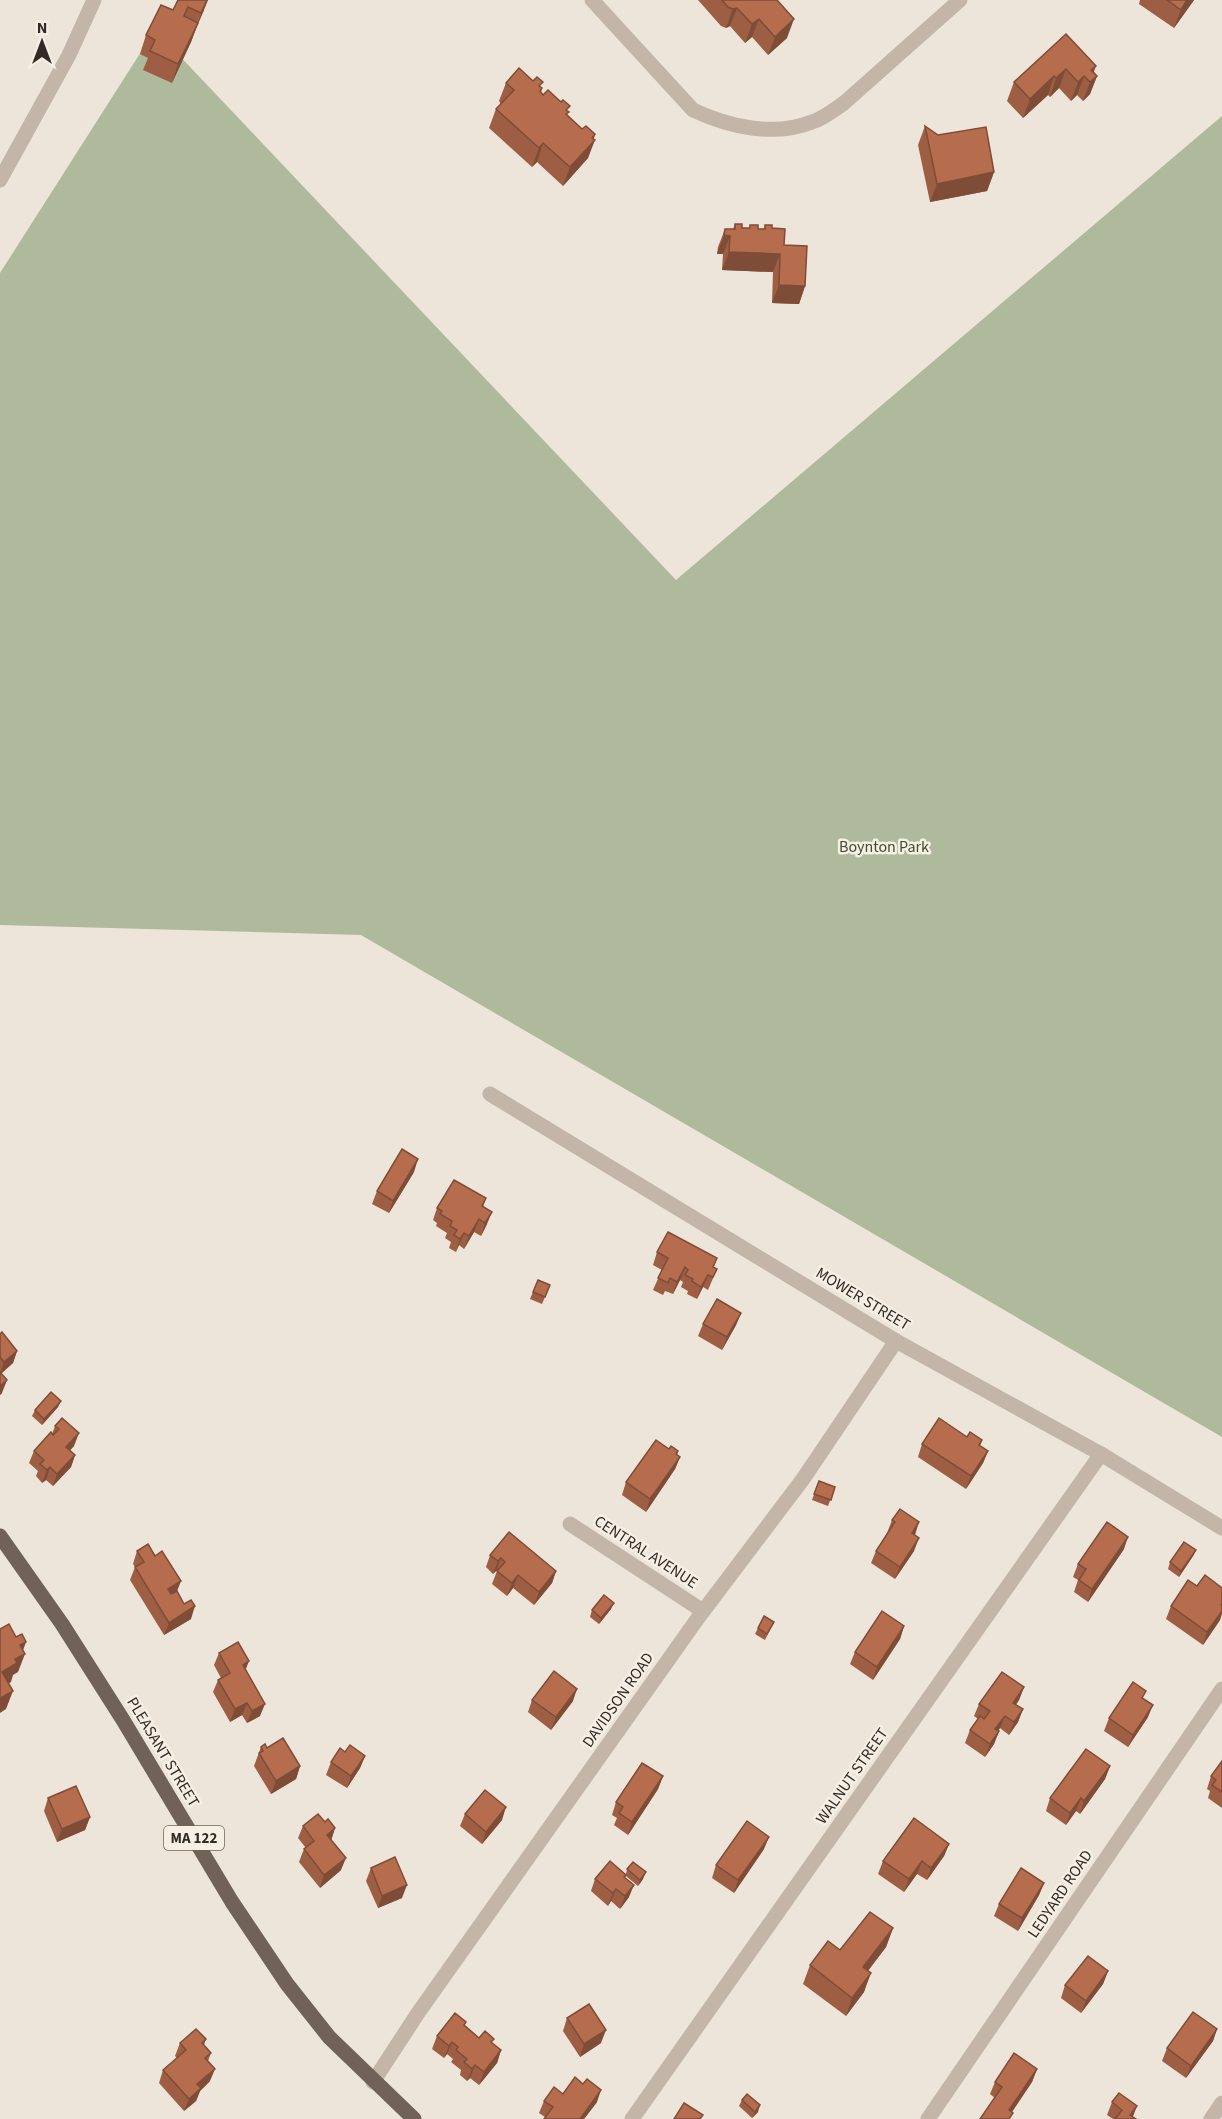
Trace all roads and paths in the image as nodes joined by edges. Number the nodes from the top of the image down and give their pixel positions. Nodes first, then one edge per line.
1 (94, 0) edge
2 (591, 0) edge
3 (960, 0) edge
4 (0, 180) edge
5 (490, 1094) dead end
6 (896, 1341) junction
7 (1101, 1454) junction
8 (570, 1524) dead end
9 (1222, 1528) edge
10 (0, 1536) edge
11 (703, 1611) junction
12 (1222, 1689) edge
13 (373, 2082) junction
14 (1222, 2103) edge
15 (414, 2119) edge
16 (632, 2119) edge
17 (928, 2119) edge
18 (1211, 2119) edge

1 - 4 street
2 - 3 street
5 - 6 street, MOWER STREET
6 - 7 street, MOWER STREET
6 - 11 street, DAVIDSON ROAD
7 - 9 street, MOWER STREET
7 - 16 street, WALNUT STREET
8 - 11 street, CENTRAL AVENUE
10 - 13 main road, PLEASANT STREET / MA 122
11 - 13 street, DAVIDSON ROAD
12 - 17 street, LEDYARD ROAD
13 - 15 main road, PLEASANT STREET / MA 122
14 - 18 street

